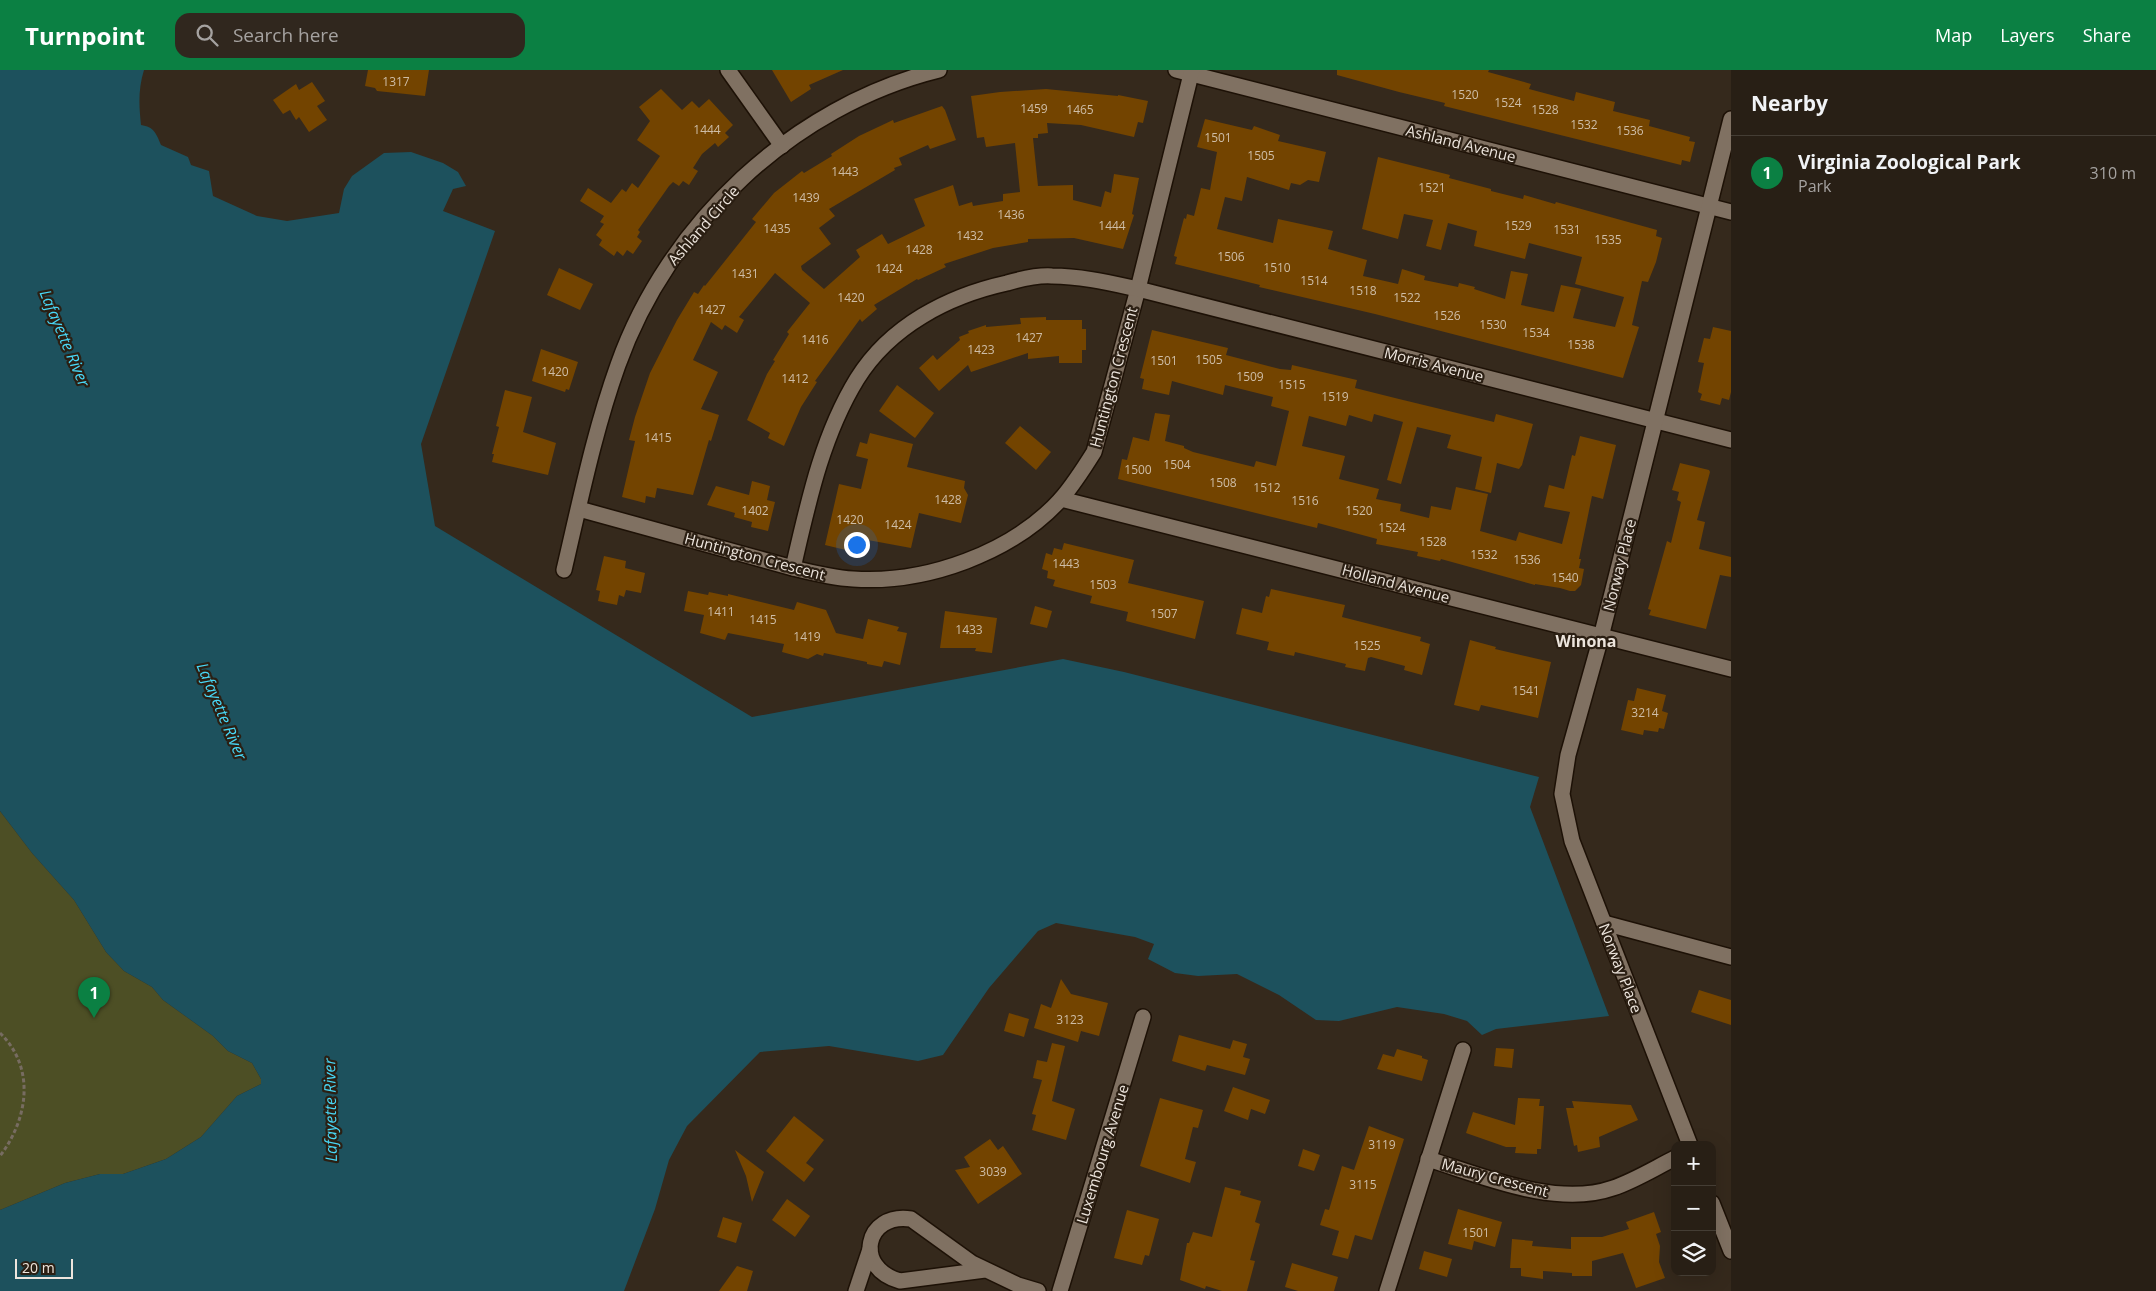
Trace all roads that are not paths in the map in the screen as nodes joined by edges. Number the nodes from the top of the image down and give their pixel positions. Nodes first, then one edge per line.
1 (728, 70) edge
2 (940, 70) edge
3 (1186, 71) edge
4 (1731, 119) edge
5 (782, 146) junction
6 (1708, 206) junction
7 (1731, 212) edge
8 (1138, 289) junction
9 (1654, 420) junction
10 (1731, 440) edge
11 (1061, 498) junction
12 (579, 509) junction
13 (793, 568) junction
14 (564, 570) dead end
15 (1601, 637) junction
16 (1731, 669) edge
17 (1604, 923) junction
18 (1731, 957) edge
19 (1144, 1017) dead end
20 (1463, 1050) dead end
21 (1688, 1141) edge
22 (1428, 1159) junction
23 (1671, 1160) edge
24 (1716, 1213) edge
25 (870, 1249) junction
26 (1731, 1251) edge
27 (985, 1270) junction
28 (856, 1291) edge
29 (1038, 1291) edge
30 (1060, 1291) edge
31 (1387, 1291) edge

1 - 5 street
2 - 5 street, Ashland Circle
3 - 6 street, Ashland Avenue
3 - 8 street, Huntington Crescent
4 - 6 street, Norway Place
5 - 12 street, Ashland Circle
6 - 7 street, Ashland Avenue
6 - 9 street, Norway Place
8 - 9 street, Morris Avenue
8 - 11 street, Huntington Crescent
8 - 13 street, Morris Avenue
9 - 10 street, Morris Avenue
9 - 15 street, Norway Place
11 - 13 street, Huntington Crescent
11 - 15 street, Holland Avenue
12 - 13 street, Huntington Crescent
12 - 14 street, Ashland Circle
15 - 16 street, Holland Avenue
15 - 17 street, Norway Place
17 - 18 street
17 - 21 street, Norway Place
19 - 30 street, Luxembourg Avenue
20 - 22 street
22 - 23 street, Maury Crescent
22 - 31 street
24 - 26 street
25 - 27 street
25 - 27 street
25 - 28 street
27 - 29 street

